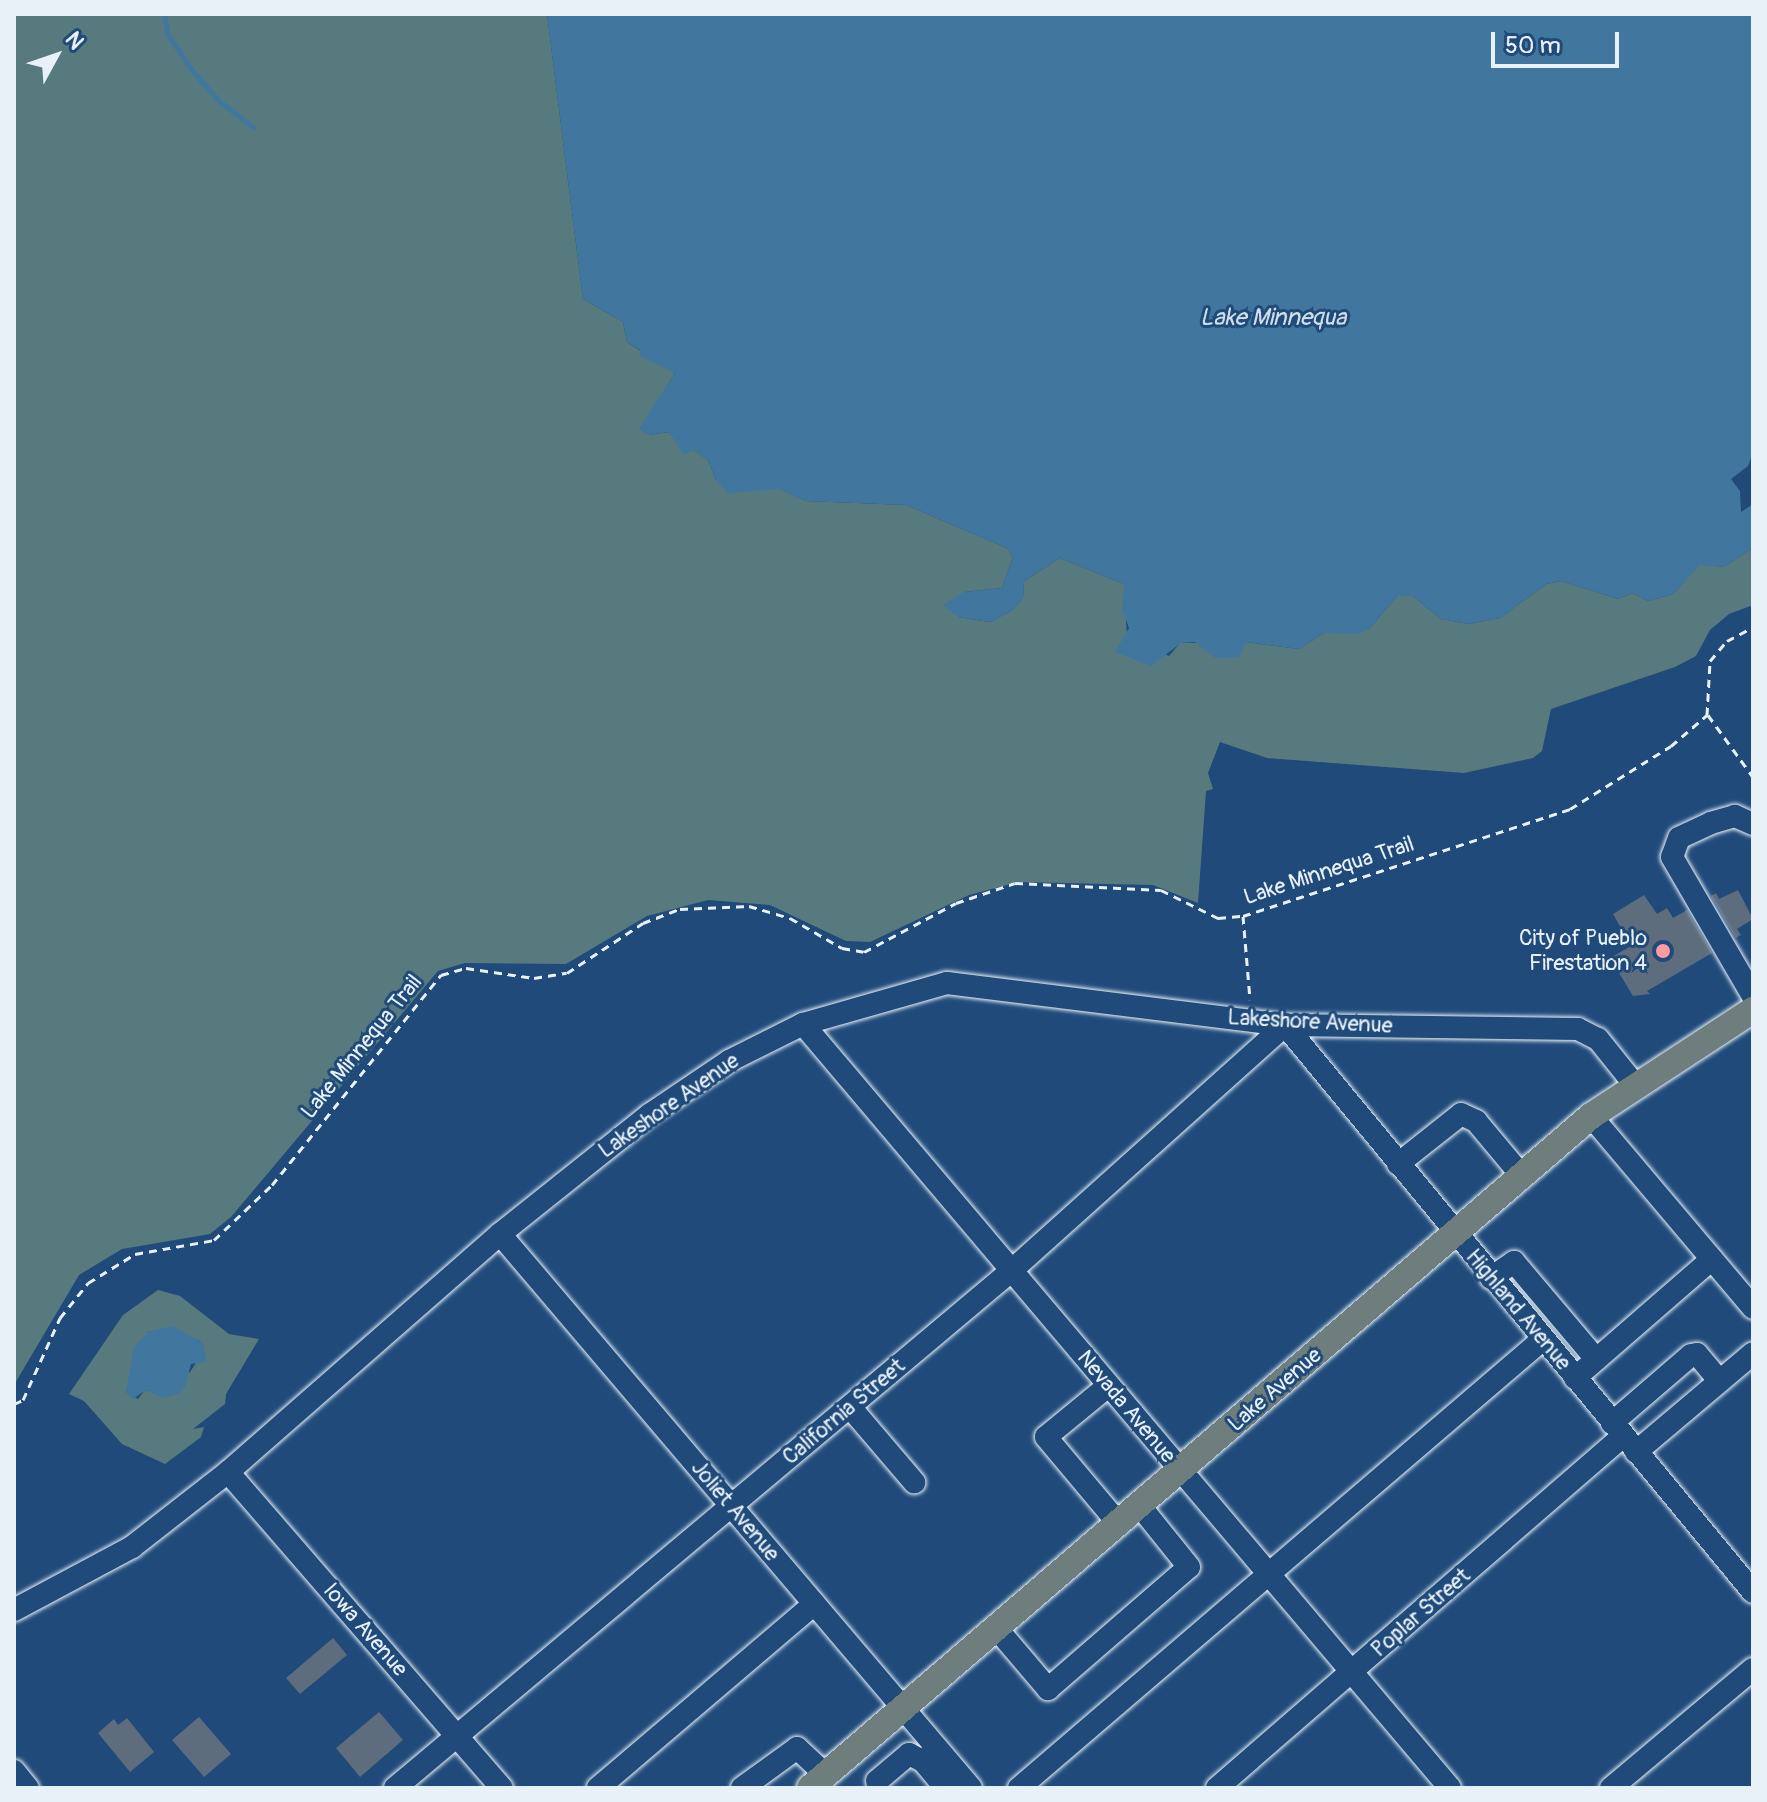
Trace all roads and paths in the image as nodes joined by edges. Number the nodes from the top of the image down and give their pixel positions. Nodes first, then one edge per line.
1 (1753, 627) edge
2 (1707, 715) junction
3 (1753, 777) edge
4 (1753, 824) edge
5 (1243, 916) junction
6 (1751, 1010) edge
7 (1251, 1021) junction
8 (803, 1024) junction
9 (1285, 1025) junction
10 (1635, 1085) junction
11 (1591, 1116) junction
12 (1398, 1164) junction
13 (1522, 1176) junction
14 (500, 1234) junction
15 (1455, 1234) junction
16 (1712, 1259) junction
17 (1011, 1271) junction
18 (1491, 1278) junction
19 (1753, 1308) edge
20 (1543, 1339) junction
21 (1753, 1353) edge
22 (1596, 1359) junction
23 (1575, 1378) junction
24 (1720, 1381) junction
25 (1108, 1386) junction
26 (14, 1404) edge
27 (850, 1407) junction
28 (1624, 1437) junction
29 (228, 1472) junction
30 (1180, 1472) junction
31 (914, 1482) dead end
32 (1140, 1506) junction
33 (732, 1507) junction
34 (1119, 1524) junction
35 (1268, 1575) junction
36 (1750, 1581) edge
37 (814, 1604) junction
38 (14, 1610) edge
39 (997, 1629) junction
40 (1753, 1669) edge
41 (1352, 1673) junction
42 (904, 1709) junction
43 (456, 1735) junction
44 (853, 1752) junction
45 (930, 1755) junction
46 (14, 1771) edge
47 (818, 1782) edge
48 (880, 1784) edge
49 (28, 1788) edge
50 (395, 1788) edge
51 (502, 1788) edge
52 (598, 1788) edge
53 (742, 1788) edge
54 (946, 1788) edge
55 (971, 1788) edge
56 (1019, 1788) edge
57 (1217, 1788) edge
58 (1450, 1788) edge
59 (1611, 1788) edge

1 - 2 path
2 - 3 path
2 - 5 path, Lake Minnequa Trail
4 - 6 street
5 - 7 path
5 - 26 path, Lake Minnequa Trail
6 - 10 main road, Lake Avenue
7 - 8 street, Lakeshore Avenue
7 - 9 street, Lakeshore Avenue
8 - 14 street, Lakeshore Avenue
8 - 17 street, Nevada Avenue
9 - 10 street, Lakeshore Avenue
9 - 12 street, Highland Avenue
9 - 17 street, California Street
10 - 11 main road, Lake Avenue
11 - 13 main road, Lake Avenue
11 - 16 street
12 - 13 street
12 - 15 street, Highland Avenue
13 - 15 main road, Lake Avenue
14 - 29 street, Lakeshore Avenue
14 - 33 street, Joliet Avenue
15 - 18 street, Highland Avenue
15 - 30 main road, Lake Avenue
16 - 19 street
16 - 22 street
17 - 25 street, Nevada Avenue
17 - 27 street, California Street
18 - 20 street, Highland Avenue
18 - 22 street
20 - 23 street, Highland Avenue
20 - 35 street
21 - 24 street
22 - 23 street
23 - 28 street, Highland Avenue
24 - 28 street
24 - 28 street
25 - 30 street, Nevada Avenue
25 - 34 street
27 - 31 street
27 - 33 street, California Street
28 - 36 street, Highland Avenue
28 - 41 street, Poplar Street
29 - 38 street, Lakeshore Avenue
29 - 43 street, Iowa Avenue
30 - 32 main road, Lake Avenue
30 - 35 street, Nevada Avenue
32 - 34 main road, Lake Avenue
32 - 39 street
33 - 37 street, Joliet Avenue
33 - 43 street, California Street
34 - 39 main road, Lake Avenue
35 - 41 street, Nevada Avenue
35 - 56 street
37 - 42 street, Joliet Avenue
37 - 52 street
39 - 42 main road, Lake Avenue
40 - 59 street
41 - 57 street, Poplar Street
41 - 58 street, Nevada Avenue
42 - 44 main road, Lake Avenue
42 - 45 street, Joliet Avenue
43 - 50 street, California Street
43 - 51 street, Iowa Avenue
44 - 47 main road, Lake Avenue
44 - 48 street
45 - 48 street
45 - 54 street
45 - 55 street, Joliet Avenue
46 - 49 street
47 - 53 street

